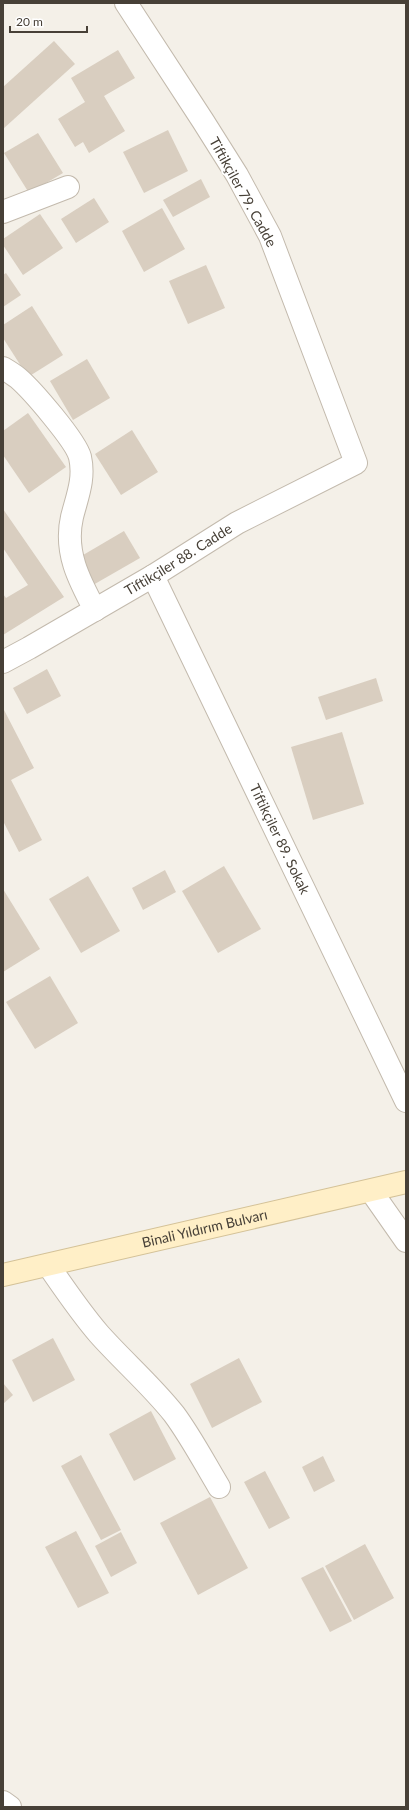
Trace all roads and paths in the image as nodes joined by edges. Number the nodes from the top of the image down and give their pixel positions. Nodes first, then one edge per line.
1 (126, 3) edge
2 (68, 187) dead end
3 (3, 212) edge
4 (3, 368) edge
5 (356, 463) joint
6 (153, 576) junction
7 (94, 610) junction
8 (3, 662) edge
9 (406, 1101) edge
10 (406, 1182) edge
11 (371, 1191) junction
12 (406, 1241) edge
13 (48, 1265) junction
14 (6, 1272) edge
15 (218, 1487) dead end
16 (3, 1802) edge
17 (10, 1807) edge

1 - 5 street, Tiftikçiler 79. Cadde
2 - 3 street
4 - 7 street
5 - 6 street, Tiftikçiler 88. Cadde
6 - 7 street, Tiftikçiler 88. Cadde
6 - 9 street, Tiftikçiler 89. Sokak
7 - 8 street, Tiftikçiler 88. Cadde
10 - 11 main road, Binali Yıldırım Bulvarı
11 - 12 street
11 - 13 main road, Binali Yıldırım Bulvarı
13 - 14 main road, Binali Yıldırım Bulvarı
13 - 15 street
16 - 17 street

